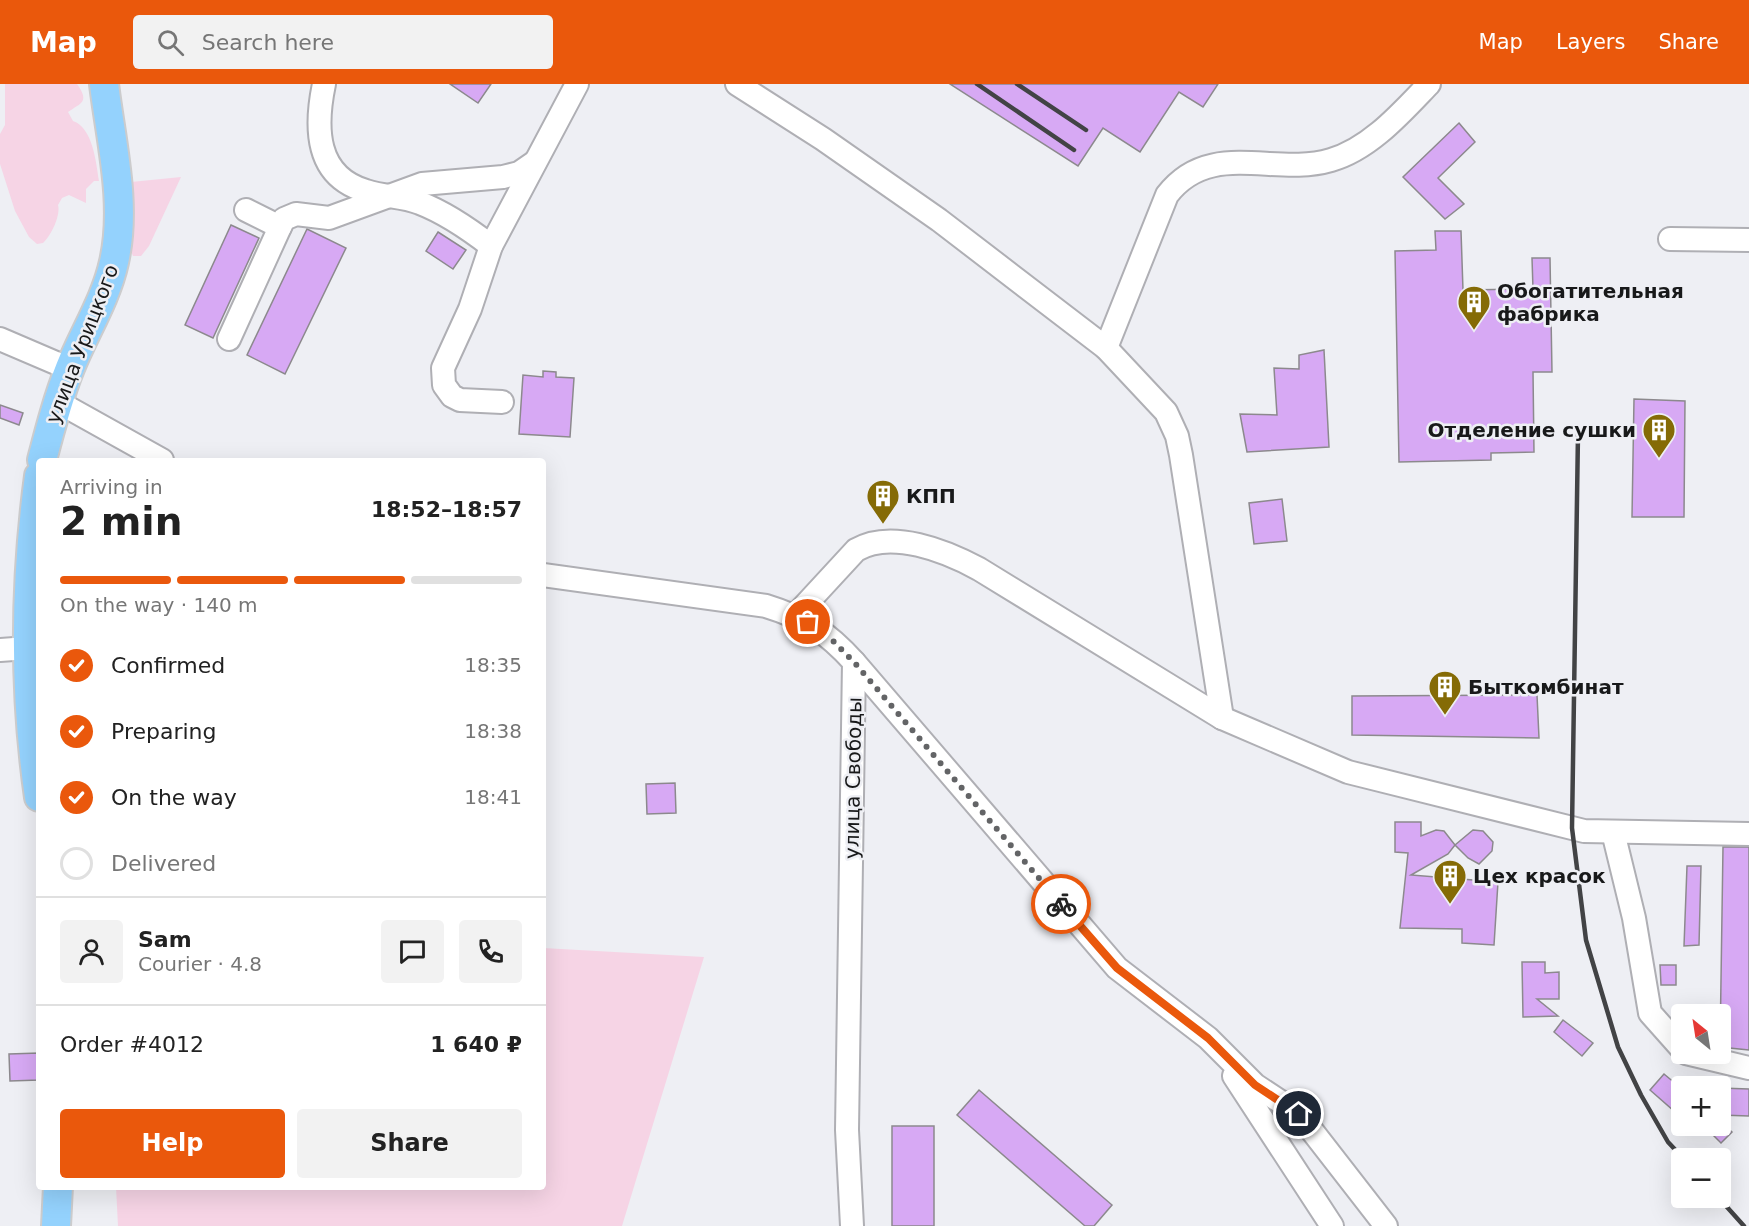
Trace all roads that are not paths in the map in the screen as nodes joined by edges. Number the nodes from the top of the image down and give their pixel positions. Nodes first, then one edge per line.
1 (104, 84) edge
2 (324, 84) edge
3 (577, 84) edge
4 (737, 84) edge
5 (1429, 84) edge
6 (535, 162) junction
7 (386, 196) junction
8 (246, 210) dead end
9 (280, 227) junction
10 (1670, 239) dead end
11 (1749, 240) edge
12 (491, 246) junction
13 (0, 339) edge
14 (229, 339) dead end
15 (1106, 348) junction
16 (70, 369) junction
17 (58, 402) junction
18 (502, 402) dead end
19 (43, 458) edge
20 (158, 458) edge
21 (36, 502) edge
22 (546, 575) edge
23 (796, 615) junction
24 (14, 649) edge
25 (854, 662) junction
26 (1222, 718) junction
27 (36, 769) edge
28 (1613, 832) junction
29 (1749, 834) edge
30 (1671, 1037) edge
31 (1208, 1038) junction
32 (1731, 1064) edge
33 (1749, 1068) edge
34 (58, 1190) edge
35 (56, 1226) edge
36 (852, 1226) edge
37 (1332, 1226) edge
38 (1386, 1226) edge

1 - 16 main road, улица Урицкого
2 - 7 street
3 - 6 street
4 - 15 street
5 - 15 street
6 - 7 street
6 - 12 street
7 - 9 street
7 - 12 street
8 - 9 street
9 - 14 street
10 - 11 street
12 - 18 street
13 - 16 street
15 - 26 street
16 - 17 main road, улица Урицкого
17 - 19 main road, улица Урицкого
17 - 20 street
21 - 24 main road
22 - 23 street
23 - 25 street
23 - 26 street
24 - 27 main road
25 - 31 street
25 - 36 street, улица Свободы
26 - 28 street
28 - 29 street
28 - 30 street
31 - 37 street
31 - 38 street
32 - 33 street
34 - 35 main road

